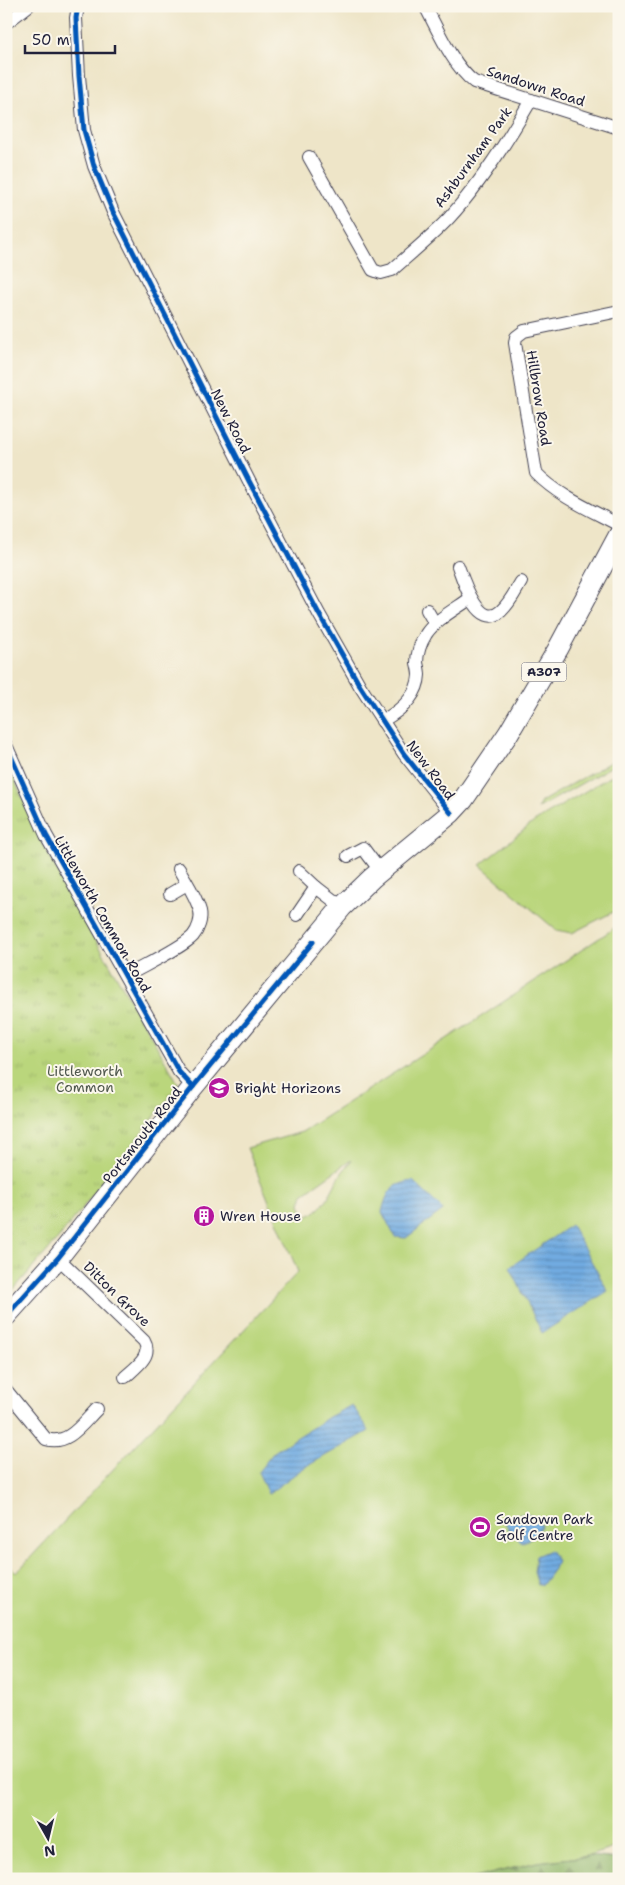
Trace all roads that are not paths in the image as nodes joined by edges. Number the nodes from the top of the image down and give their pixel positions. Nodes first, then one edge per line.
1 (28, 6) edge
2 (78, 6) edge
3 (425, 6) edge
4 (6, 23) edge
5 (532, 100) junction
6 (619, 128) edge
7 (309, 157) dead end
8 (619, 311) edge
9 (619, 525) edge
10 (619, 535) edge
11 (458, 566) dead end
12 (521, 582) dead end
13 (471, 598) junction
14 (427, 610) dead end
15 (435, 624) junction
16 (382, 721) junction
17 (6, 745) edge
18 (450, 813) junction
19 (348, 856) dead end
20 (179, 869) dead end
21 (299, 871) dead end
22 (381, 872) junction
23 (187, 884) junction
24 (316, 887) junction
25 (170, 894) dead end
26 (342, 907) junction
27 (297, 915) dead end
28 (126, 976) junction
29 (193, 1088) junction
30 (58, 1258) junction
31 (6, 1316) edge
32 (125, 1377) dead end
33 (6, 1390) edge
34 (97, 1409) dead end

1 - 4 street
2 - 16 street, New Road
3 - 5 street, Sandown Road
5 - 6 street, Sandown Road
5 - 7 street, Ashburnham Park
8 - 9 street, Hillbrow Road
10 - 18 main road, Portsmouth Road / A307
11 - 13 street
12 - 13 street
13 - 15 street
14 - 15 street
15 - 16 street
16 - 18 street, New Road
17 - 28 street, Littleworth Common Road
18 - 22 main road, Portsmouth Road / A307
19 - 22 street
20 - 23 street
21 - 24 street
22 - 26 main road, Portsmouth Road / A307
23 - 25 street
23 - 28 street
24 - 26 street
24 - 27 street
26 - 29 main road, Portsmouth Road / A307
28 - 29 street, Littleworth Common Road
29 - 30 main road, Portsmouth Road / A307
30 - 31 main road, Portsmouth Road / A307
30 - 32 street, Ditton Grove
33 - 34 street

